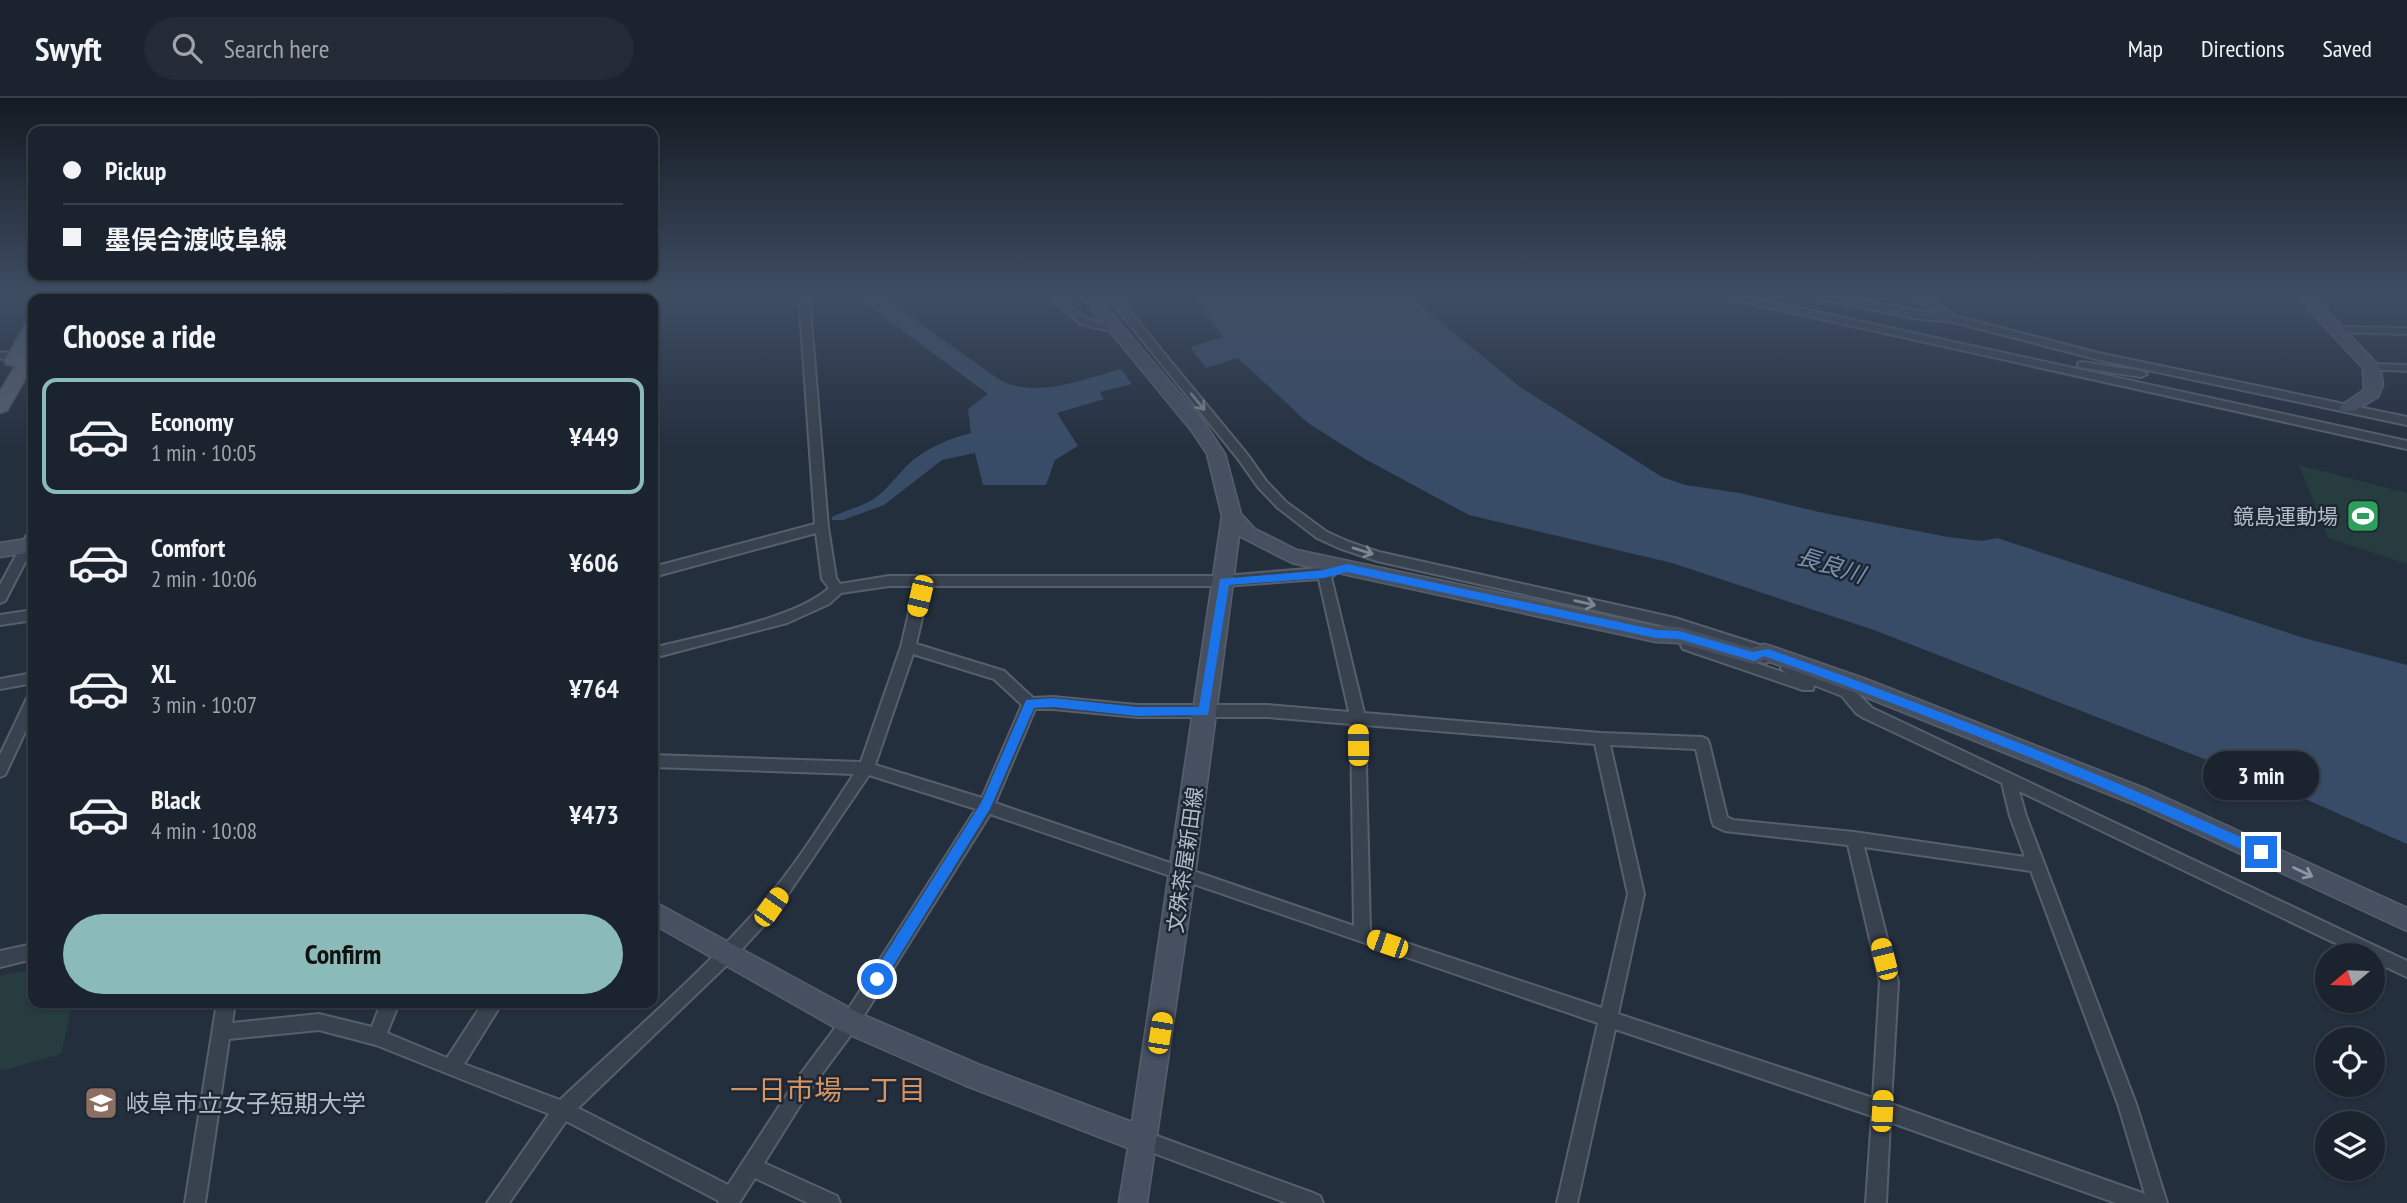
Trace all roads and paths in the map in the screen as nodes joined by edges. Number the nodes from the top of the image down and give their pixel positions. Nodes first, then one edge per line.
1 (808, 347) edge
2 (1131, 347) edge
3 (1152, 347) edge
4 (1954, 347) edge
5 (2065, 347) edge
6 (2352, 347) edge
7 (23, 353) edge
8 (2004, 358) junction
9 (2371, 368) junction
10 (2407, 368) edge
11 (0, 382) edge
12 (2288, 396) junction
13 (2348, 407) junction
14 (0, 408) edge
15 (2407, 421) edge
16 (2407, 445) edge
17 (1232, 516) junction
18 (822, 527) junction
19 (28, 543) edge
20 (28, 547) edge
21 (0, 550) edge
22 (1347, 568) junction
23 (658, 571) edge
24 (1324, 574) junction
25 (929, 580) junction
26 (1224, 582) junction
27 (837, 589) junction
28 (0, 598) edge
29 (28, 616) edge
30 (0, 620) edge
31 (1656, 634) junction
32 (908, 647) junction
33 (658, 652) edge
34 (1764, 652) junction
35 (28, 679) edge
36 (0, 684) edge
37 (1030, 704) junction
38 (28, 711) edge
39 (1204, 712) junction
40 (1870, 713) junction
41 (1358, 718) junction
42 (1601, 739) junction
43 (658, 761) edge
44 (866, 768) junction
45 (0, 771) edge
46 (2009, 781) junction
47 (986, 806) junction
48 (1854, 839) junction
49 (2036, 865) junction
50 (1185, 873) junction
51 (658, 915) edge
52 (2407, 920) edge
53 (1362, 936) junction
54 (28, 954) edge
55 (726, 955) junction
56 (0, 959) edge
57 (2407, 969) edge
58 (225, 1008) edge
59 (388, 1008) edge
60 (490, 1008) edge
61 (1607, 1019) junction
62 (850, 1023) junction
63 (222, 1032) junction
64 (377, 1037) junction
65 (451, 1068) junction
66 (563, 1110) junction
67 (1882, 1111) junction
68 (1143, 1140) junction
69 (753, 1168) junction
70 (730, 1200) edge
71 (195, 1203) edge
72 (497, 1203) edge
73 (830, 1203) edge
74 (1133, 1203) edge
75 (1313, 1203) edge
76 (1567, 1203) edge
77 (1876, 1203) edge
78 (2143, 1203) edge
79 (2157, 1203) edge

1 - 18 street
2 - 17 main road
3 -> 34 street
4 - 8 street
5 - 12 street
6 - 9 main road
7 - 11 main road
7 - 14 main road
8 - 12 street
8 - 16 street
9 - 10 street
9 - 13 main road
12 - 13 street
13 - 15 street
17 - 22 main road
17 - 26 main road, 文殊茶屋新田線
18 - 23 street
18 - 27 street
19 - 21 main road
20 - 28 street
22 - 24 street
22 - 31 main road
24 - 26 street
24 - 41 street
25 - 26 street
25 - 27 street
25 - 32 street
26 - 39 main road, 文殊茶屋新田線
27 - 33 street
29 - 30 street
31 - 34 main road
31 - 40 street
32 - 37 street
32 - 44 street
34 - 40 street
34 -> 52 main road
35 - 36 street
37 - 39 street
37 - 47 street
38 - 45 street
39 - 41 street
39 - 50 main road, 文殊茶屋新田線
40 - 46 street
41 - 42 street
41 - 53 street
42 - 48 street
42 - 61 street
43 - 44 street
44 - 47 street
44 - 55 street
46 - 49 street
46 - 57 street
47 - 50 street
47 - 62 street
48 - 49 street
48 - 67 street
49 - 79 street
50 - 53 street
50 - 68 main road, 文殊茶屋新田線
51 - 55 main road
53 - 61 street
54 - 56 street
55 - 62 main road
55 - 66 street
58 - 63 street
59 - 64 street
60 - 65 street
61 - 67 street
61 - 76 street
62 - 68 main road
62 - 69 street
63 - 64 street
63 - 71 street
64 - 65 street
65 - 66 street
66 - 70 street
66 - 72 street
67 - 77 street
67 - 78 street
68 - 74 main road, 文殊茶屋新田線
68 - 75 street
69 - 70 street
69 - 73 street

